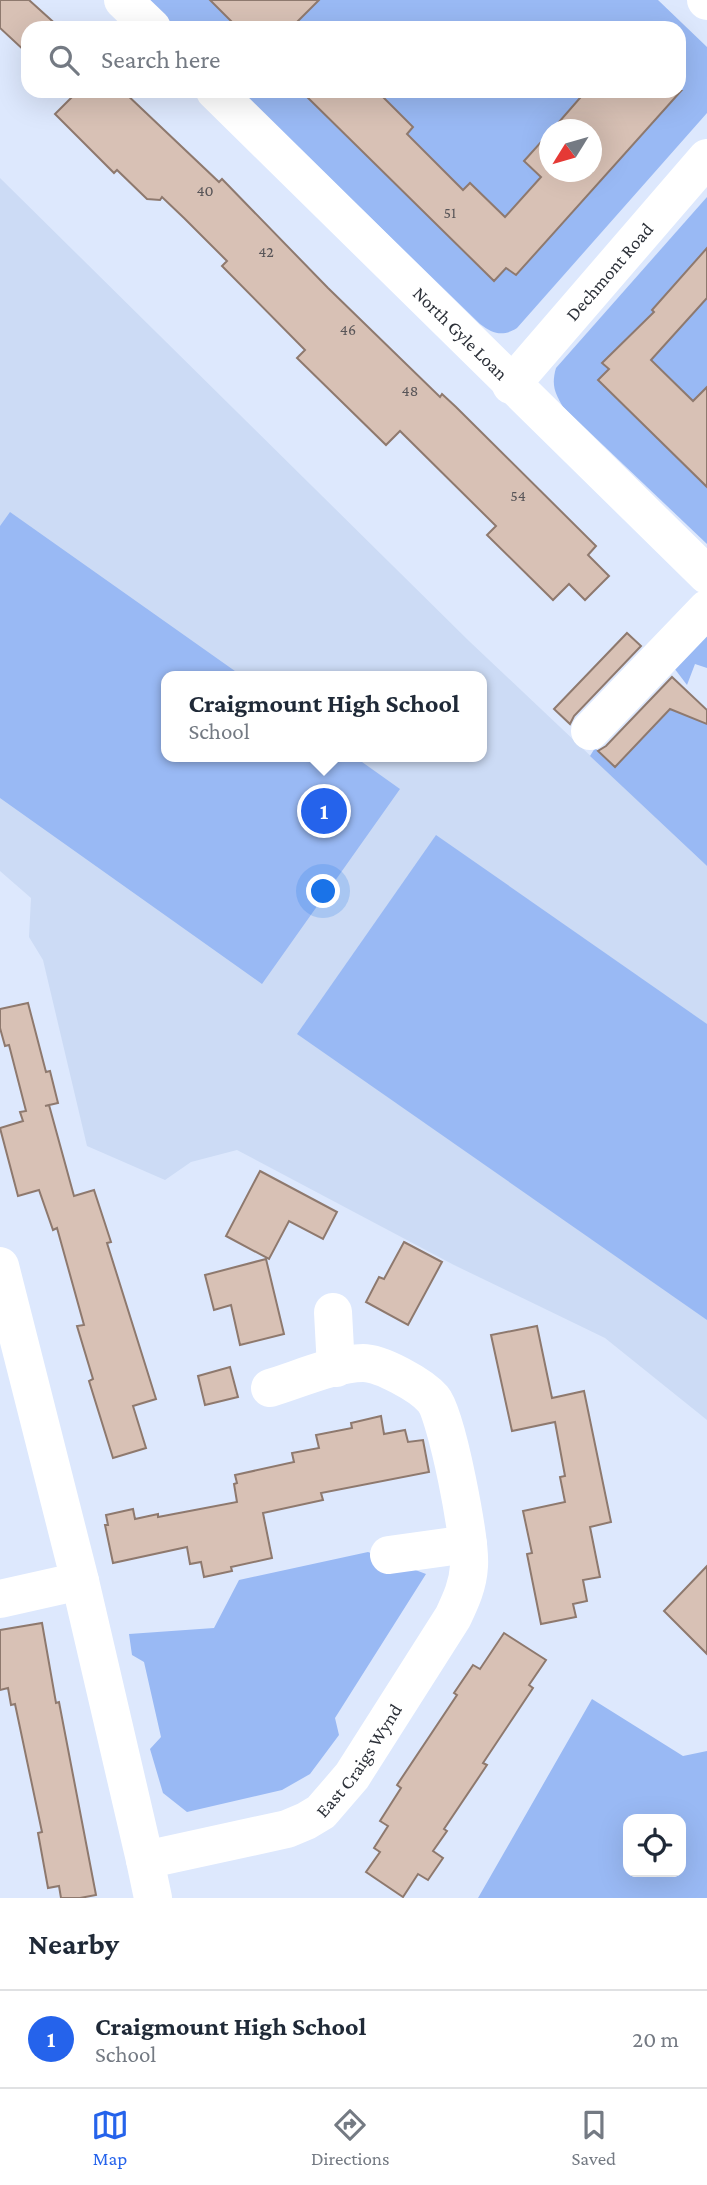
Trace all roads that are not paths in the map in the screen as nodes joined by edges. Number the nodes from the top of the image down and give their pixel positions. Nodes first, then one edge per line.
1 (123, 0) edge
2 (145, 21) edge
3 (222, 98) edge
4 (707, 158) edge
5 (512, 385) junction
6 (707, 575) edge
7 (707, 610) edge
8 (590, 731) dead end
9 (0, 1266) edge
10 (333, 1312) dead end
11 (336, 1368) junction
12 (270, 1388) dead end
13 (468, 1544) junction
14 (389, 1555) dead end
15 (80, 1581) junction
16 (0, 1599) edge
17 (145, 1860) junction
18 (153, 1898) edge

1 - 2 street
3 - 5 street, North Gyle Loan
4 - 5 street, Dechmont Road
5 - 6 street, North Gyle Loan
7 - 8 street
9 - 15 street
10 - 11 street
11 - 12 street, East Craigs Wynd
11 - 13 street, East Craigs Wynd
13 - 14 street
13 - 17 street, East Craigs Wynd
15 - 16 street
15 - 17 street
17 - 18 street

